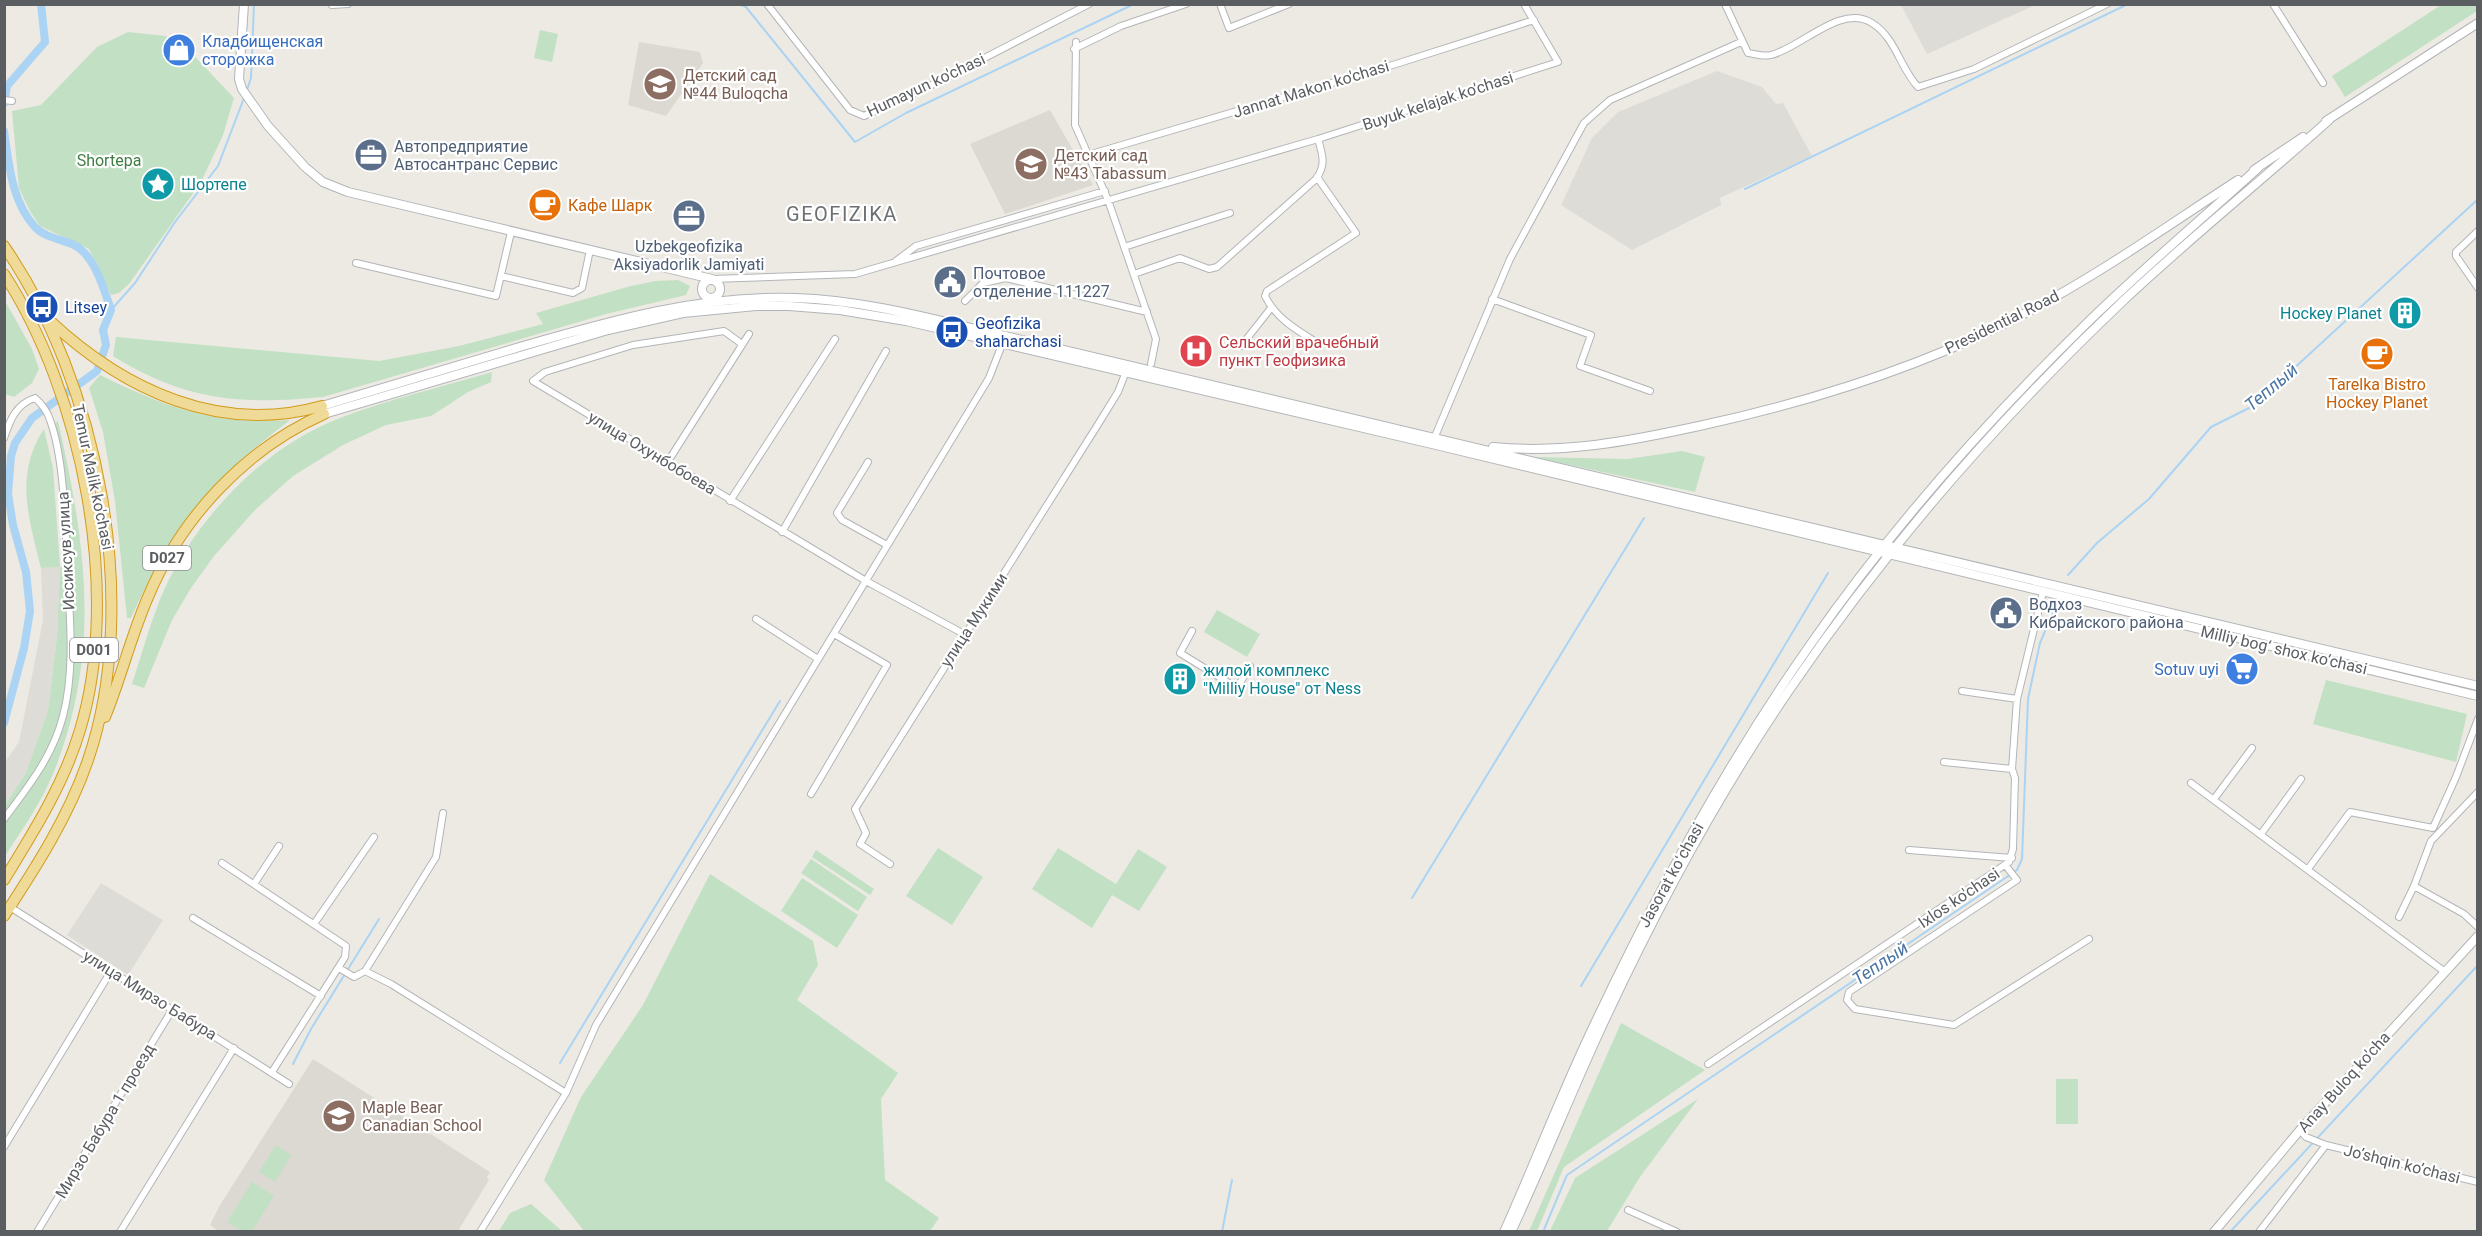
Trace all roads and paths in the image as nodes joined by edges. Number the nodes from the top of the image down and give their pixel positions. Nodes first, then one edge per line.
1 (244, 4) edge
2 (348, 4) edge
3 (767, 4) edge
4 (1089, 4) edge
5 (1186, 4) edge
6 (1220, 4) edge
7 (1289, 4) edge
8 (1524, 4) edge
9 (1725, 4) edge
10 (2107, 4) edge
11 (2272, 4) edge
12 (332, 5) edge
13 (1534, 20) junction
14 (2478, 23) edge
15 (1076, 42) dead end
16 (1741, 42) junction
17 (1074, 49) junction
18 (2323, 83) dead end
19 (2329, 120) junction
20 (1318, 139) junction
21 (1088, 155) junction
22 (2258, 168) junction
23 (1317, 177) junction
24 (1105, 191) junction
25 (1108, 200) junction
26 (1230, 213) dead end
27 (2478, 231) edge
28 (511, 232) junction
29 (4, 246) edge
30 (1125, 247) junction
31 (590, 250) junction
32 (356, 263) dead end
33 (893, 263) junction
34 (4, 274) edge
35 (689, 274) junction
36 (1134, 274) junction
37 (501, 276) junction
38 (712, 279) junction
39 (732, 279) junction
40 (2478, 288) edge
41 (711, 294) junction
42 (1492, 299) junction
43 (965, 302) dead end
44 (727, 303) junction
45 (696, 307) junction
46 (1271, 308) junction
47 (1147, 312) junction
48 (48, 319) junction
49 (749, 334) dead end
50 (835, 339) dead end
51 (1004, 340) junction
52 (1316, 342) dead end
53 (742, 344) junction
54 (1241, 346) dead end
55 (886, 351) dead end
56 (1151, 364) dead end
57 (1127, 369) junction
58 (1650, 391) dead end
59 (323, 410) junction
60 (4, 438) edge
61 (1433, 441) junction
62 (1460, 443) junction
63 (868, 462) dead end
64 (667, 463) junction
65 (730, 501) junction
66 (782, 532) junction
67 (887, 545) junction
68 (1892, 546) junction
69 (1885, 554) junction
70 (866, 581) junction
71 (2043, 592) junction
72 (756, 619) dead end
73 (1192, 631) dead end
74 (834, 634) junction
75 (964, 634) junction
76 (818, 659) junction
77 (2383, 662) junction
78 (1250, 666) dead end
79 (2381, 673) junction
80 (2478, 686) edge
81 (1962, 692) dead end
82 (2478, 696) edge
83 (2017, 699) junction
84 (2478, 719) edge
85 (2252, 748) dead end
86 (88, 759) junction
87 (1944, 762) dead end
88 (2012, 769) junction
89 (2301, 779) dead end
90 (2191, 783) dead end
91 (2478, 792) edge
92 (811, 794) dead end
93 (2214, 799) junction
94 (443, 813) dead end
95 (4, 819) edge
96 (2261, 834) junction
97 (374, 837) dead end
98 (279, 846) dead end
99 (1909, 850) dead end
100 (2012, 858) junction
101 (222, 863) dead end
102 (890, 864) dead end
103 (2006, 866) junction
104 (2308, 869) junction
105 (4, 880) edge
106 (255, 884) junction
107 (2414, 886) junction
108 (7, 912) edge
109 (2399, 917) dead end
110 (193, 918) dead end
111 (314, 924) junction
112 (2478, 927) edge
113 (2478, 936) edge
114 (2089, 939) dead end
115 (339, 968) junction
116 (111, 971) junction
117 (365, 971) junction
118 (2445, 972) junction
119 (321, 996) junction
120 (172, 1010) junction
121 (234, 1048) junction
122 (1708, 1064) dead end
123 (272, 1072) junction
124 (289, 1084) dead end
125 (566, 1093) junction
126 (2303, 1134) junction
127 (2326, 1145) junction
128 (4, 1147) edge
129 (2478, 1182) edge
130 (1628, 1209) dead end
131 (37, 1232) edge
132 (120, 1232) edge
133 (480, 1232) edge
134 (1504, 1232) edge
135 (1511, 1232) edge
136 (1677, 1232) edge
137 (2214, 1232) edge
138 (2259, 1232) edge

1 - 28 main road
2 - 12 street
3 - 4 street, Humayun ko'chasi
5 - 17 street
6 - 7 street
8 - 13 street
9 - 16 street
10 - 16 street
11 - 18 street
13 - 20 street, Buyuk kelajak ko'chasi
13 - 21 street, Jannat Makon ko'chasi
14 - 19 main road, Presidential Road
15 - 17 street
16 - 42 street
17 - 21 street
19 - 22 main road, Presidential Road
19 - 68 main road
20 - 23 street
20 - 25 street, Buyuk kelajak ko'chasi
21 - 24 street
22 - 62 main road, Presidential Road
22 - 68 main road
23 - 36 street
23 - 46 street
24 - 25 street
24 - 33 street
25 - 30 street
25 - 33 street, Buyuk kelajak ko'chasi
26 - 30 street
27 - 40 street
28 - 31 main road
28 - 37 street
29 - 48 highway, Temur Malik ko'chasi / D001
30 - 36 street
31 - 35 main road
31 - 37 street
32 - 37 street
33 - 39 street, Buyuk kelajak ko'chasi
34 - 105 highway, Temur Malik ko'chasi / D001
35 - 38 main road
35 - 41 main road
36 - 47 street
38 - 39 street, Buyuk kelajak ko'chasi
38 - 41 main road
38 - 41 main road
39 - 41 street
41 - 44 main road, D027
41 - 45 main road
41 - 45 main road
42 - 58 street
42 - 61 street
43 - 47 street
44 - 45 main road, D027
44 - 51 main road, D027
45 - 59 main road, D027
46 - 52 street
46 - 54 street
47 - 56 street
48 - 59 highway, D027
48 - 86 highway, Temur Malik ko'chasi / D001
49 - 53 street
50 - 65 street
51 - 57 main road
51 - 67 street
53 - 64 street
53 - 64 street, улица Охунбобоева
55 - 66 street
57 - 61 main road
57 - 75 street, улица Мукими
59 - 86 highway, D027
60 - 95 street, Иссиксув улица
61 - 62 main road
61 - 69 main road, Milliy bog‘ shox ko‘chasi
62 - 68 main road, Milliy bog‘ shox ko‘chasi
63 - 67 street
64 - 65 street, улица Охунбобоева
65 - 66 street, улица Охунбобоева
66 - 70 street, улица Охунбобоева
67 - 70 street
68 - 69 main road, Jasorat koʻchasi
68 - 77 main road, Milliy bog‘ shox ko‘chasi
69 - 71 main road, Milliy bog‘ shox ko‘chasi
69 - 134 main road, Jasorat koʻchasi
69 - 135 main road, Jasorat koʻchasi
70 - 74 street
70 - 75 street, улица Охунбобоева
71 - 79 main road, Milliy bog‘ shox ko‘chasi
71 - 83 street, Ixlos ko'chasi
72 - 76 street
73 - 78 street
74 - 76 street
74 - 92 street
75 - 102 street, улица Мукими
76 - 125 street
77 - 79 main road
77 - 80 main road, Milliy bog‘ shox ko‘chasi
79 - 82 main road, Milliy bog‘ shox ko‘chasi
81 - 83 street
83 - 88 street, Ixlos ko'chasi
84 - 104 street
85 - 93 street
86 - 108 highway, Temur Malik ko'chasi / D001
87 - 88 street
88 - 100 street, Ixlos ko'chasi
89 - 96 street
90 - 93 street
91 - 107 street
93 - 96 street
94 - 117 street
96 - 104 street
97 - 111 street
98 - 106 street
99 - 100 street
100 - 103 street, Ixlos ko'chasi
101 - 106 street
103 - 114 street
103 - 122 street, Ixlos ko'chasi
104 - 118 street
106 - 111 street
107 - 109 street
107 - 112 street
108 - 116 street, улица Мирзо Бабура
110 - 119 street
111 - 115 street
113 - 118 main road, Anay Buloq ko'cha
115 - 117 street
115 - 119 street
116 - 120 street, улица Мирзо Бабура
116 - 128 street
117 - 125 street
118 - 126 main road, Anay Buloq ko'cha
119 - 123 street
120 - 121 street, улица Мирзо Бабура
120 - 131 street, Мирзо Бабура 1 проезд
121 - 123 street, улица Мирзо Бабура
121 - 132 street
123 - 124 street, улица Мирзо Бабура
125 - 133 street
126 - 127 street, Joʼshqin koʼchasi
126 - 137 main road, Anay Buloq ko'cha
127 - 129 street, Joʼshqin koʼchasi
127 - 138 street
130 - 136 street

